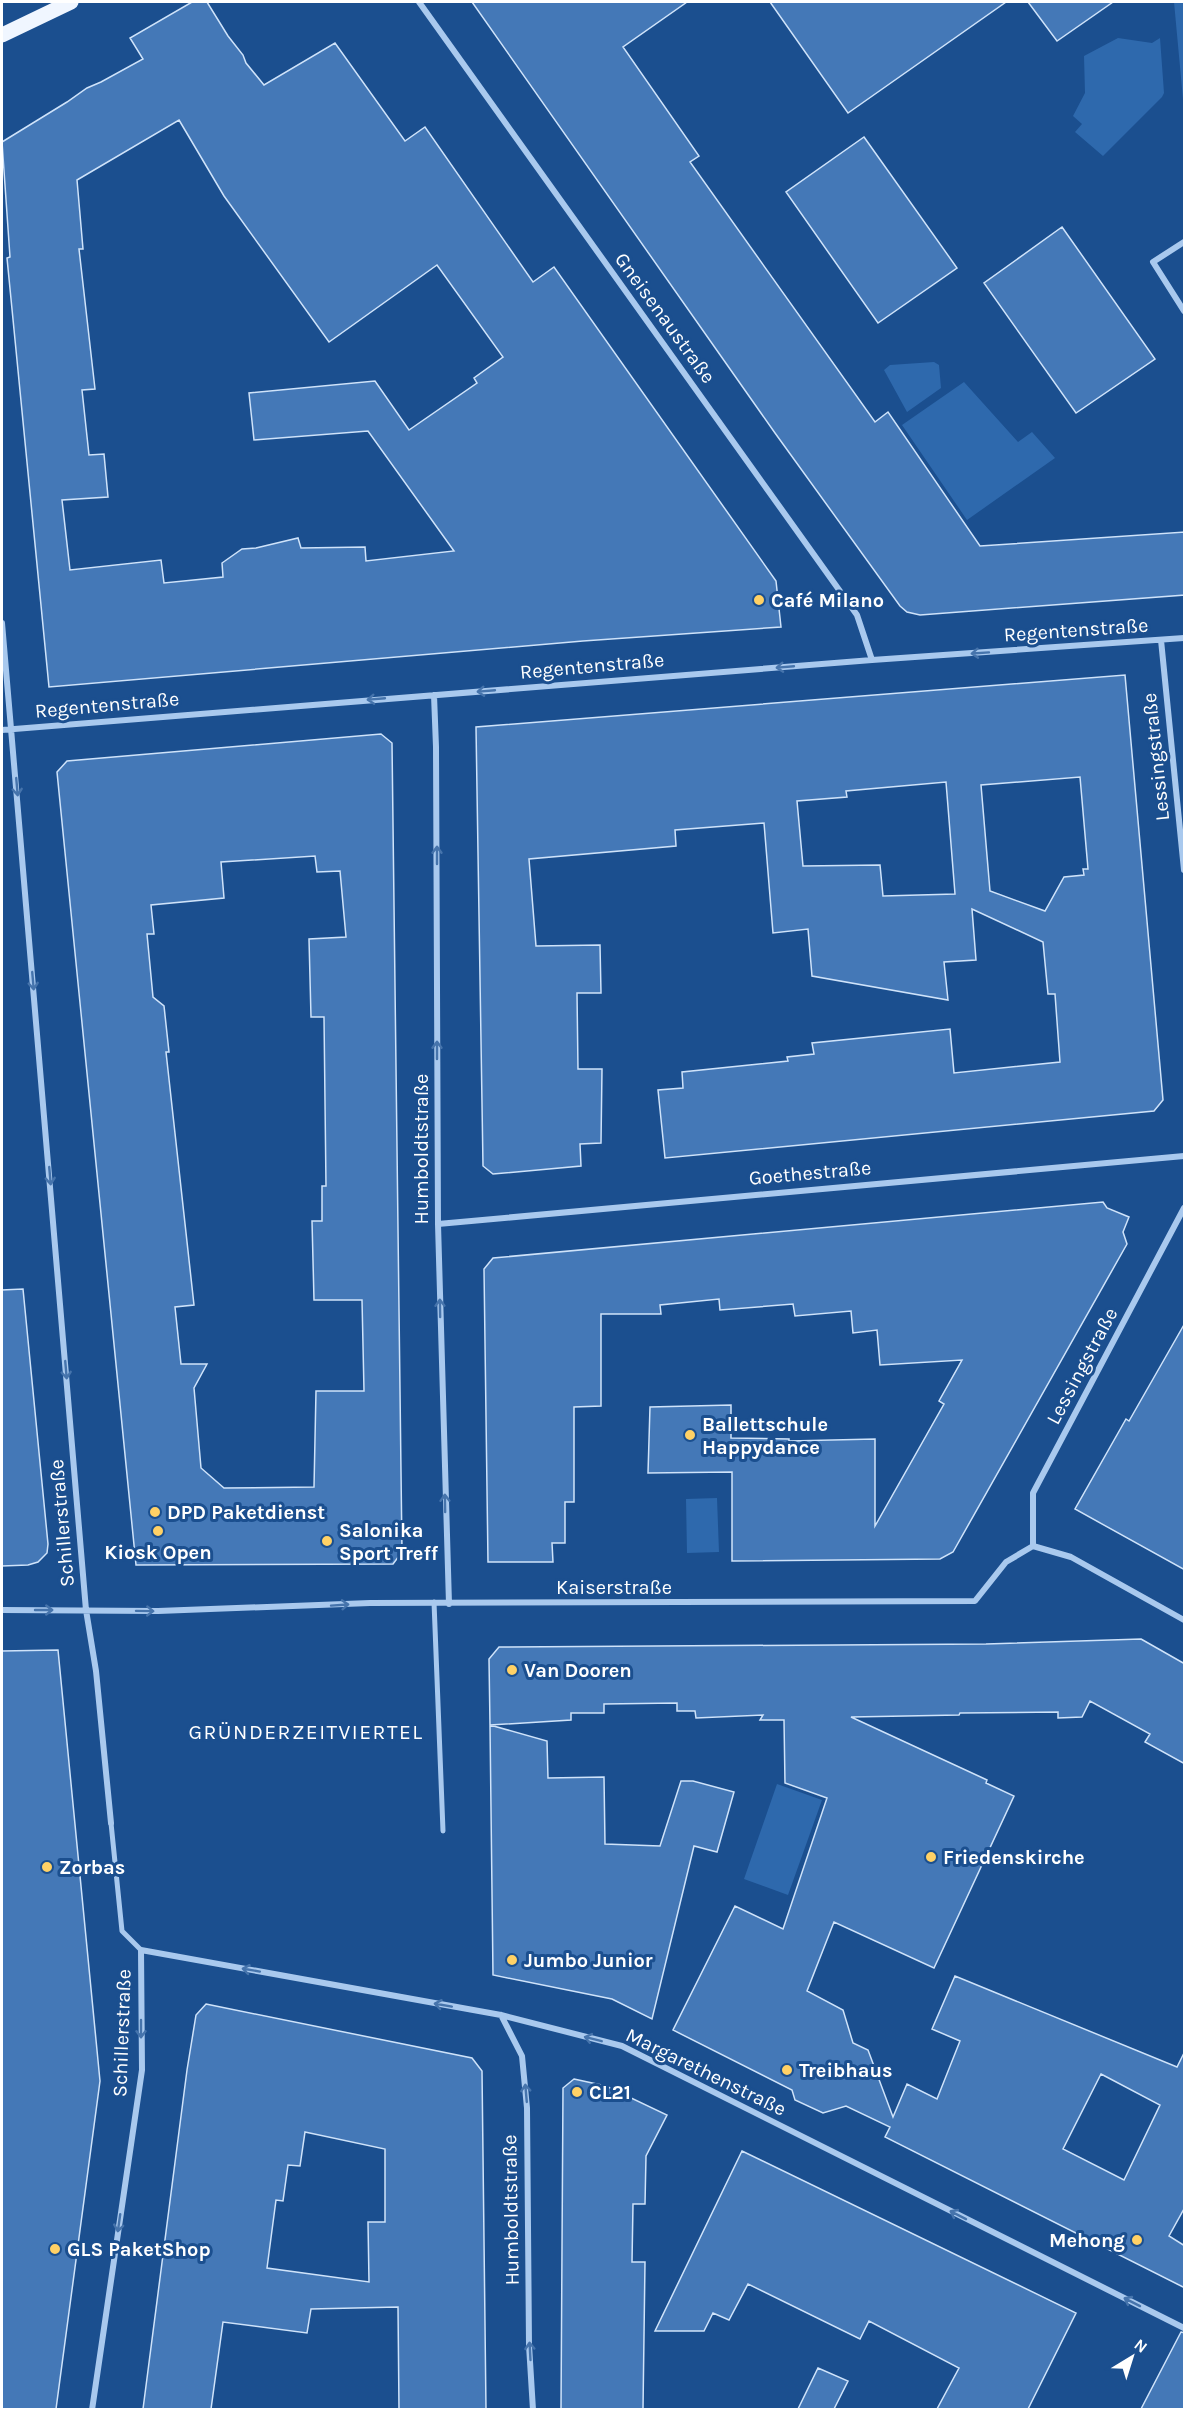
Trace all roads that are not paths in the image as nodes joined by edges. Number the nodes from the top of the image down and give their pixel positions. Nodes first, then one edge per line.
1 (71, 2) edge
2 (419, 2) edge
3 (2, 35) edge
4 (1185, 242) edge
5 (1185, 311) edge
6 (2, 623) edge
7 (1185, 638) edge
8 (1161, 640) junction
9 (872, 660) junction
10 (434, 695) junction
11 (12, 729) junction
12 (2, 730) edge
13 (1185, 870) edge
14 (1185, 1156) edge
15 (1185, 1209) edge
16 (438, 1224) junction
17 (1033, 1546) junction
18 (434, 1602) junction
19 (448, 1604) junction
20 (86, 1610) junction
21 (2, 1611) edge
22 (1185, 1620) edge
23 (111, 1822) joint
24 (442, 1831) dead end
25 (141, 1950) junction
26 (501, 2015) junction
27 (1185, 2328) edge
28 (92, 2409) edge
29 (533, 2409) edge

1 - 3 main road
2 - 9 street, Gneisenaustraße
4 - 5 street
6 - 11 street, Schillerstraße
7 - 8 street, Regentenstraße
8 -> 9 street, Regentenstraße
8 - 13 street, Lessingstraße
9 -> 10 street, Regentenstraße
10 -> 11 street, Regentenstraße
16 -> 10 street, Humboldtstraße
11 - 12 street, Regentenstraße
11 -> 20 street, Schillerstraße
14 - 16 street, Goethestraße
15 - 17 street, Lessingstraße
19 -> 16 street, Humboldtstraße
17 - 19 street, Kaiserstraße
17 - 22 street
18 - 19 street, Kaiserstraße
20 -> 18 street, Kaiserstraße
18 - 24 street
21 -> 20 street, Kaiserstraße
20 - 23 street, Schillerstraße
23 - 25 street, Schillerstraße
26 -> 25 street, Margarethenstraße
25 -> 28 street, Schillerstraße
27 -> 26 street, Margarethenstraße
29 -> 26 street, Humboldtstraße

